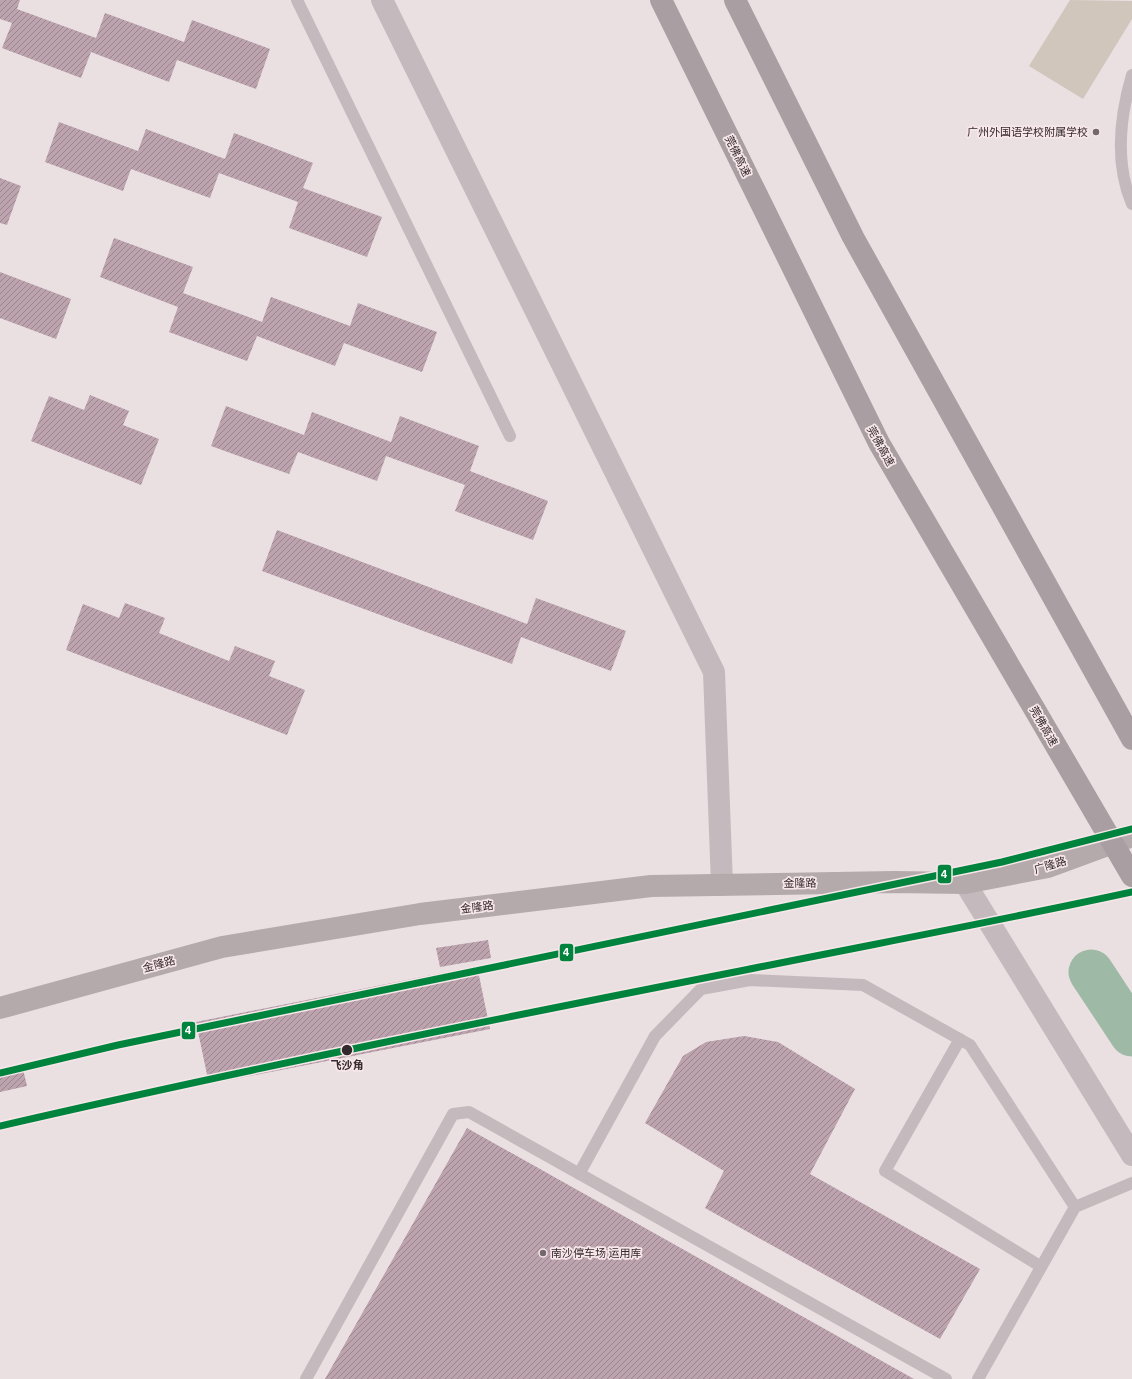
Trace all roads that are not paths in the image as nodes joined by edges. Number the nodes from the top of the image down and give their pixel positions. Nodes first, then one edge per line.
1 (297, 0) edge
2 (382, 0) edge
3 (662, 0) edge
4 (735, 0) edge
5 (1132, 75) edge
6 (1132, 204) edge
7 (510, 436) dead end
8 (1132, 739) edge
9 (1132, 836) edge
10 (1132, 876) edge
11 (965, 883) junction
12 (722, 885) junction
13 (0, 1008) edge
14 (960, 1039) junction
15 (1132, 1155) edge
16 (579, 1174) junction
17 (1132, 1183) edge
18 (1075, 1207) junction
19 (1040, 1266) junction
20 (306, 1379) edge
21 (946, 1379) edge
22 (978, 1379) edge

1 - 7 lane
2 - 12 street
3 - 10 highway, 莞佛高速, bridge
4 - 8 highway
5 - 6 lane
9 - 11 main road, 广隆路
11 - 12 main road, 金隆路
11 - 15 street
12 - 13 main road, 金隆路
14 - 16 lane
14 - 18 lane
14 - 19 lane
16 - 20 lane
16 - 21 lane
17 - 18 lane
18 - 19 lane
19 - 22 lane

